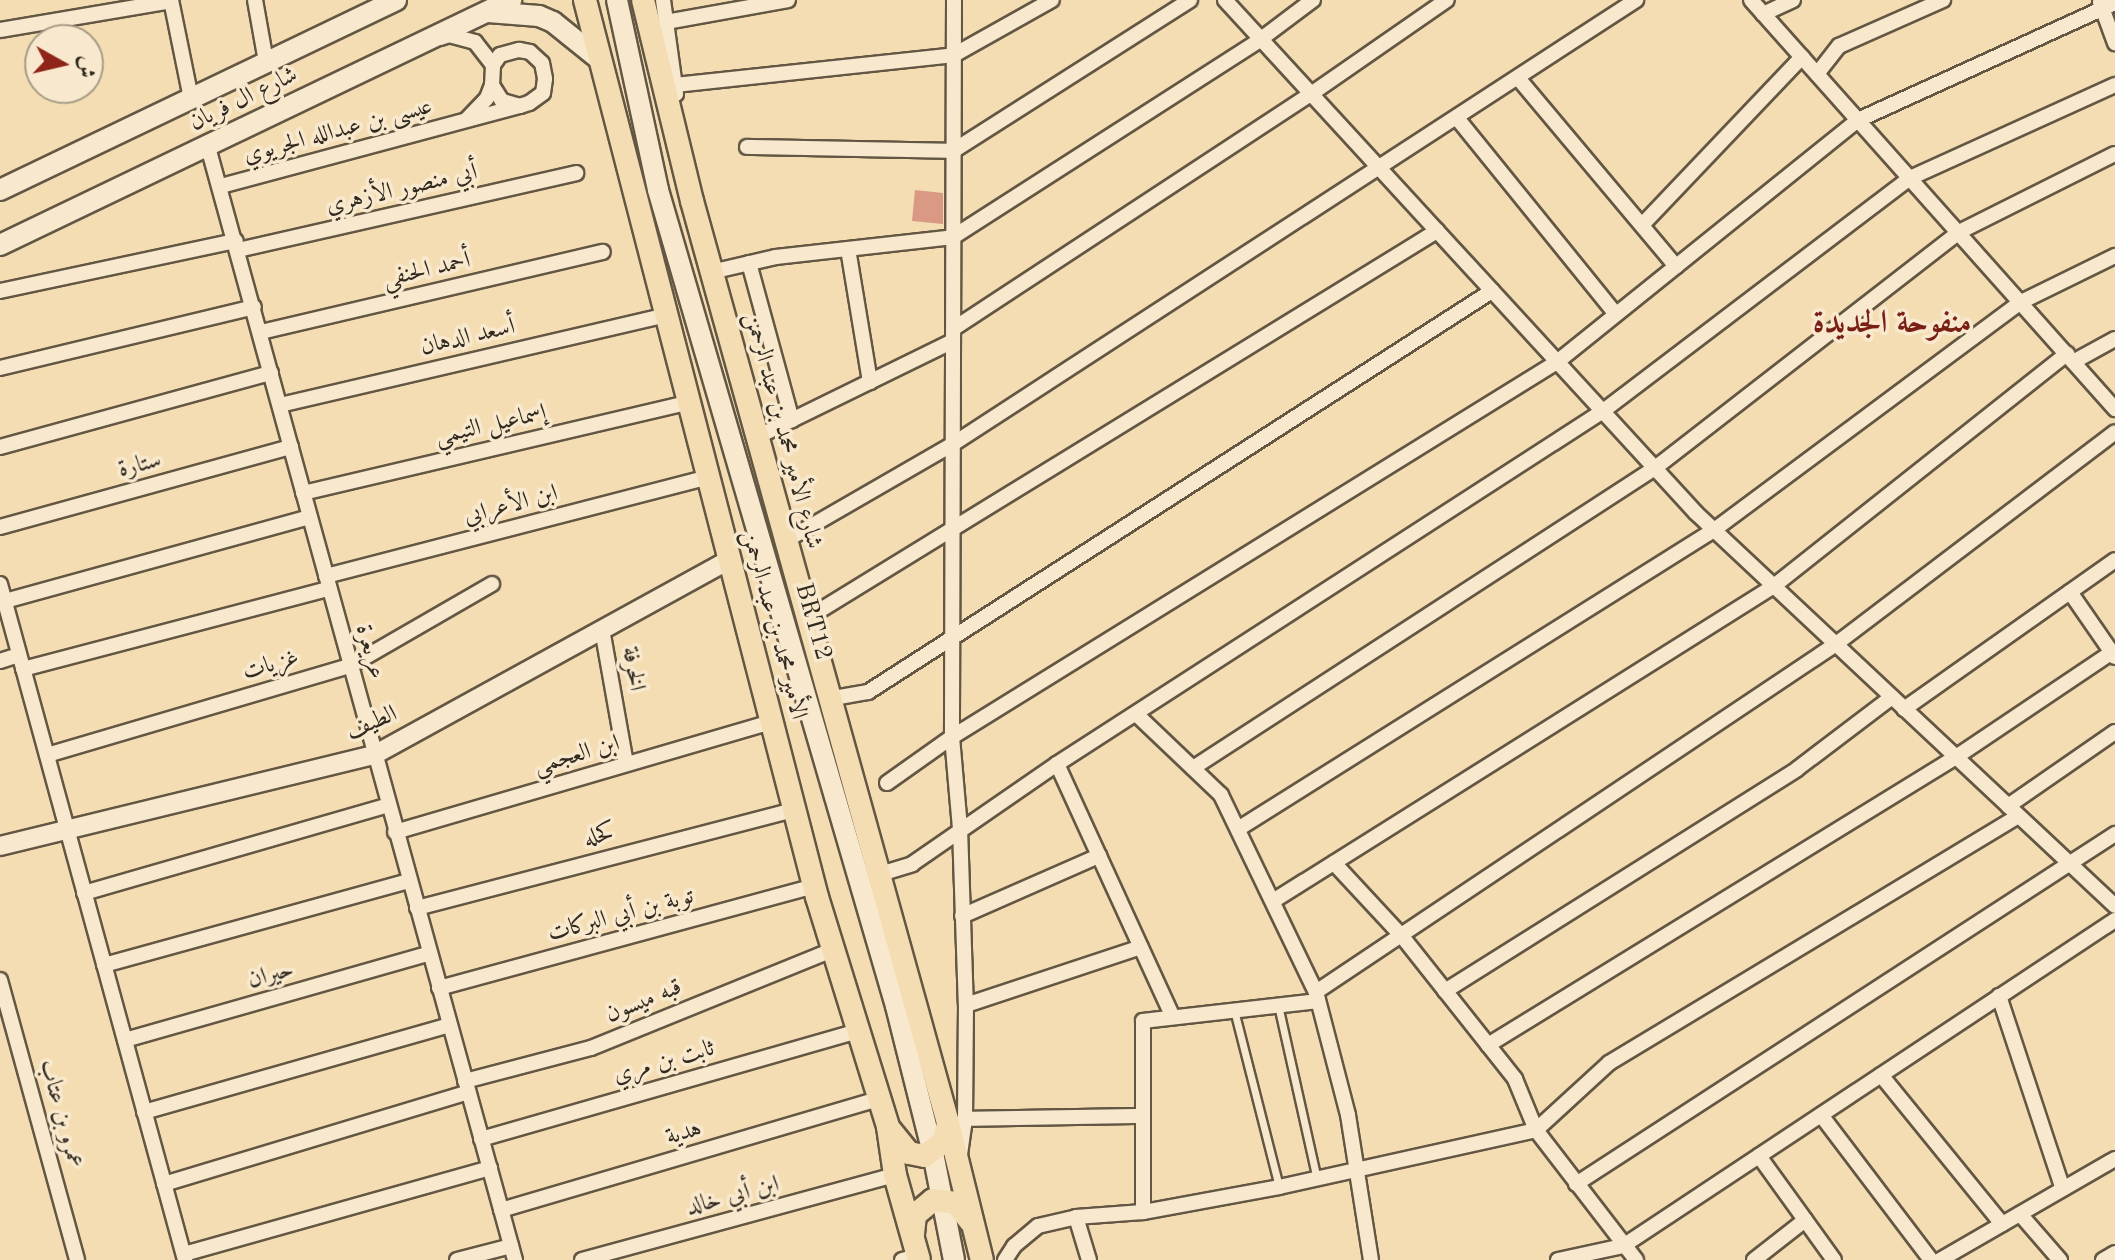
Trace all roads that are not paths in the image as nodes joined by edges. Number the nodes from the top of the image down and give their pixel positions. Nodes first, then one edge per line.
1 (171, 0) edge
2 (255, 0) edge
3 (396, 0) edge
4 (511, 0) edge
5 (585, 0) edge
6 (617, 0) edge
7 (643, 0) edge
8 (663, 0) edge
9 (788, 0) edge
10 (954, 0) edge
11 (1052, 0) edge
12 (1190, 0) edge
13 (1225, 0) edge
14 (1313, 0) edge
15 (1447, 0) edge
16 (1636, 0) edge
17 (1751, 0) edge
18 (1793, 0) edge
19 (1943, 0) edge
20 (2105, 4) edge
21 (484, 12) junction
22 (1763, 14) junction
23 (666, 22) junction
24 (0, 30) edge
25 (1261, 39) junction
26 (420, 43) junction
27 (2115, 43) edge
28 (954, 55) junction
29 (1802, 57) junction
30 (599, 59) junction
31 (266, 62) junction
32 (493, 65) junction
33 (1817, 74) junction
34 (1518, 78) junction
35 (492, 85) junction
36 (675, 85) junction
37 (2115, 85) edge
38 (1311, 94) junction
39 (191, 98) junction
40 (520, 106) junction
41 (1457, 118) junction
42 (466, 120) junction
43 (1858, 120) junction
44 (208, 147) junction
45 (747, 147) dead end
46 (953, 151) junction
47 (2115, 154) edge
48 (1380, 169) junction
49 (576, 173) dead end
50 (1910, 178) junction
51 (221, 186) junction
52 (0, 190) edge
53 (692, 201) junction
54 (1642, 225) junction
55 (1437, 231) junction
56 (1959, 232) junction
57 (953, 237) junction
58 (0, 245) edge
59 (237, 246) junction
60 (848, 249) junction
61 (603, 252) dead end
62 (2115, 256) edge
63 (749, 263) junction
64 (1676, 266) junction
65 (711, 272) junction
66 (0, 291) edge
67 (1492, 291) junction
68 (2021, 302) junction
69 (254, 307) junction
70 (1616, 314) junction
71 (666, 315) junction
72 (261, 332) junction
73 (953, 335) junction
74 (2115, 339) edge
75 (2070, 358) junction
76 (1557, 362) junction
77 (0, 368) edge
78 (271, 373) junction
79 (870, 382) junction
80 (688, 403) junction
81 (280, 405) junction
82 (2115, 409) edge
83 (1603, 411) junction
84 (792, 420) junction
85 (2115, 432) edge
86 (757, 437) junction
87 (953, 444) junction
88 (0, 447) edge
89 (291, 447) junction
90 (1655, 468) junction
91 (708, 477) junction
92 (303, 493) junction
93 (310, 517) junction
94 (0, 527) edge
95 (1714, 530) junction
96 (952, 531) junction
97 (785, 541) junction
98 (729, 560) junction
99 (2115, 560) edge
100 (328, 583) junction
101 (0, 584) edge
102 (492, 584) dead end
103 (1774, 586) junction
104 (2070, 592) junction
105 (5, 601) junction
106 (806, 619) junction
107 (602, 629) junction
108 (952, 637) junction
109 (1836, 644) junction
110 (2113, 655) edge
111 (0, 661) edge
112 (21, 662) junction
113 (350, 666) junction
114 (1892, 697) junction
115 (828, 699) junction
116 (1904, 709) junction
117 (1136, 714) junction
118 (771, 722) junction
119 (2115, 732) edge
120 (952, 737) junction
121 (47, 755) junction
122 (374, 755) junction
123 (1956, 757) junction
124 (626, 764) junction
125 (1057, 764) junction
126 (1193, 768) junction
127 (887, 783) dead end
128 (388, 805) junction
129 (794, 810) junction
130 (2013, 811) junction
131 (960, 828) junction
132 (1238, 829) junction
133 (67, 830) junction
134 (395, 832) junction
135 (2115, 834) edge
136 (0, 846) edge
137 (1099, 856) junction
138 (1334, 863) junction
139 (2071, 865) junction
140 (877, 875) junction
141 (409, 881) junction
142 (814, 886) junction
143 (84, 893) junction
144 (1273, 901) junction
145 (2115, 906) edge
146 (417, 908) junction
147 (962, 916) junction
148 (2115, 920) edge
149 (1401, 935) junction
150 (1141, 947) junction
151 (835, 949) junction
152 (430, 953) junction
153 (104, 965) junction
154 (0, 980) edge
155 (439, 988) junction
156 (1445, 991) junction
157 (1317, 996) junction
158 (1999, 996) junction
159 (966, 1005) junction
160 (1278, 1005) junction
161 (1234, 1010) junction
162 (1173, 1017) junction
163 (449, 1025) junction
164 (860, 1030) junction
165 (125, 1040) junction
166 (1488, 1045) junction
167 (1881, 1075) junction
168 (466, 1086) junction
169 (878, 1099) junction
170 (144, 1112) junction
171 (1821, 1115) junction
172 (1143, 1116) junction
173 (957, 1121) junction
174 (888, 1127) junction
175 (1536, 1130) junction
176 (481, 1139) junction
177 (933, 1153) junction
178 (1759, 1156) junction
179 (2115, 1159) edge
180 (490, 1168) junction
181 (1358, 1172) junction
182 (895, 1175) junction
183 (1317, 1179) junction
184 (164, 1184) junction
185 (1576, 1184) junction
186 (1279, 1187) junction
187 (2063, 1189) junction
188 (940, 1200) junction
189 (501, 1210) junction
190 (1143, 1212) junction
191 (2020, 1214) junction
192 (1076, 1217) junction
193 (1805, 1220) junction
194 (2002, 1224) junction
195 (973, 1229) junction
196 (1623, 1246) junction
197 (513, 1253) edge
198 (2115, 1253) edge
199 (913, 1255) edge
200 (184, 1257) edge
201 (77, 1260) edge
202 (457, 1260) edge
203 (582, 1260) edge
204 (954, 1260) edge
205 (982, 1260) edge
206 (1005, 1260) edge
207 (1089, 1260) edge
208 (1371, 1260) edge
209 (1558, 1260) edge
210 (1636, 1260) edge
211 (1754, 1260) edge
212 (1834, 1260) edge
213 (1931, 1260) edge
214 (1940, 1260) edge
215 (2060, 1260) edge
216 (2103, 1260) edge

1 - 24 street
1 - 39 street
2 - 31 street
3 - 31 main road, شارع ال فريان
4 - 21 main road, شارع ال فريان
5 - 30 main road, الأمير محمد بن عبد الرحمن
6 - 177 main road, BRT12
7 - 53 main road, شارع الأمير محمد بن عبد الرحمن
8 - 23 street
9 - 23 street
10 - 28 street
11 - 28 street
12 - 46 street
13 - 25 street
14 - 25 street
15 - 38 street
16 - 34 street
17 - 22 street
18 - 22 street
19 - 33 street
20 - 27 street
20 - 43 street
21 - 26 main road, شارع ال فريان
21 - 30 main road
22 - 29 street
23 - 36 street
25 - 38 street
25 - 57 street
26 - 32 street
26 - 44 main road, شارع ال فريان
28 - 36 street
28 - 46 street
29 - 33 street
29 - 54 street
30 - 71 main road, الأمير محمد بن عبد الرحمن
31 - 39 main road, شارع ال فريان
32 - 35 street
32 - 40 street
33 - 43 street
34 - 41 street
34 - 54 street
35 - 40 street
35 - 42 street
36 - 53 street
37 - 50 street
38 - 48 street
38 - 73 street
39 - 52 main road, شارع ال فريان
40 - 42 street, عيسى بن عبدالله الجريوي
41 - 48 street
41 - 70 street
42 - 51 street, عيسى بن عبدالله الجريوي
43 - 50 street
43 - 64 street
44 - 51 street, عريعرة
44 - 58 main road, شارع ال فريان
45 - 46 street
46 - 57 street
47 - 56 street
48 - 55 street
48 - 87 street
49 - 59 street, أبي منصور الأزهري
50 - 56 street
50 - 83 street
51 - 59 street, عريعرة
53 - 65 main road, شارع الأمير محمد بن عبد الرحمن
54 - 64 street
55 - 67 street
55 - 96 street
56 - 68 street
56 - 90 street
57 - 60 street
57 - 73 street
59 - 66 street, أبي منصور الأزهري
59 - 69 street, عريعرة
60 - 63 street
60 - 79 street
61 - 72 street, أحمد الحنفي
62 - 68 street
63 - 65 street
63 - 84 street
64 - 70 street
65 - 86 main road, شارع الأمير محمد بن عبد الرحمن
67 - 76 street
67 - 108 street
68 - 75 street
68 - 95 street
69 - 72 street, عريعرة
69 - 77 street
70 - 76 street
71 - 80 main road, الأمير محمد بن عبد الرحمن
71 - 81 street, أسعد الدهان
72 - 78 street, عريعرة
73 - 79 street
73 - 87 street
74 - 75 street
75 - 82 street
75 - 103 street
76 - 83 street
76 - 120 street
78 - 81 street, عريعرة
78 - 88 street
79 - 84 street
80 - 91 main road, الأمير محمد بن عبد الرحمن
80 - 92 street, إسماعيل التيمي
81 - 89 street, عريعرة
83 - 90 street
83 - 117 street
84 - 86 street
85 - 109 street
86 - 97 main road, شارع الأمير محمد بن عبد الرحمن
87 - 96 street
87 - 97 street
89 - 92 street, عريعرة
89 - 94 street, ستارة
90 - 95 street
90 - 126 street
91 - 98 main road, الأمير محمد بن عبد الرحمن
91 - 100 street, ابن الأعرابي
92 - 93 street, عريعرة
93 - 100 street, عريعرة
93 - 105 street
95 - 103 street
95 - 132 street
96 - 106 street
96 - 108 street
97 - 106 main road, شارع الأمير محمد بن عبد الرحمن
98 - 107 street, الطيف
98 - 118 main road, الأمير محمد بن عبد الرحمن
99 - 104 street
100 - 112 street, ابن الأعرابي
100 - 113 street, عريعرة
101 - 105 street
102 - 113 street, غزيات
103 - 109 street
103 - 138 street
104 - 110 street
104 - 116 street
105 - 112 street
106 - 115 main road, شارع الأمير محمد بن عبد الرحمن
107 - 122 street, الطيف
107 - 124 street, الخرفة
108 - 115 street
108 - 120 street
109 - 114 street
109 - 149 street
110 - 123 street
111 - 112 street, ابن الأعرابي
112 - 121 street
113 - 121 street, غزيات
113 - 122 street, عريعرة
114 - 116 street
114 - 156 street
115 - 140 main road, شارع الأمير محمد بن عبد الرحمن
116 - 123 street
117 - 125 street
117 - 126 street
118 - 124 street, ابن العجمي
118 - 129 main road, الأمير محمد بن عبد الرحمن
119 - 130 street
120 - 127 street
120 - 131 street
121 - 133 street
122 - 128 street, عريعرة
122 - 133 street, الطيف
123 - 130 street
123 - 166 street
124 - 134 street, ابن العجمي
125 - 131 street
125 - 137 street
126 - 132 street
128 - 134 street, عريعرة
128 - 143 street
129 - 142 main road, الأمير محمد بن عبد الرحمن
129 - 146 street, كحله
130 - 139 street
130 - 175 street
131 - 140 street
131 - 147 street
132 - 144 street
133 - 136 street, الطيف
133 - 143 street
134 - 141 street, عريعرة
135 - 139 street
137 - 147 street
137 - 150 street
138 - 144 street
138 - 149 street
139 - 145 street
139 - 185 street
140 - 173 main road
141 - 146 street, عريعرة
141 - 153 street
142 - 151 main road, الأمير محمد بن عبد الرحمن
142 - 155 street, توبة بن أبي البركات
143 - 153 street
144 - 157 street
146 - 152 street, عريعرة
147 - 159 street
148 - 158 street
149 - 156 street
149 - 157 street
150 - 159 street
150 - 162 street
151 - 164 main road, الأمير محمد بن عبد الرحمن
151 - 168 street, قبه ميسون
152 - 155 street, عريعرة
152 - 165 street, حيران
153 - 165 street
154 - 201 street, عمرو بن عتاب
155 - 163 street, عريعرة
156 - 166 street
157 - 160 street
157 - 181 street
158 - 167 street
158 - 187 street
159 - 173 street
160 - 161 street
160 - 183 lane
161 - 162 street
161 - 186 lane
162 - 172 street
163 - 168 street, عريعرة
163 - 170 street
164 - 169 main road, الأمير محمد بن عبد الرحمن
164 - 176 street, ثابت بن مري
165 - 170 street
166 - 175 street
167 - 171 street
167 - 194 street
168 - 176 street, عريعرة
168 - 184 street, قبه ميسون
169 - 174 main road, الأمير محمد بن عبد الرحمن
169 - 189 street, هدية
170 - 184 street
171 - 178 street
171 - 213 street
172 - 173 street
172 - 190 street
173 - 177 main road
173 - 195 main road
174 - 177 main road
174 - 182 main road, الأمير محمد بن عبد الرحمن
175 - 181 street
175 - 185 street
176 - 180 street, عريعرة
177 - 188 main road, BRT12
178 - 193 street
178 - 196 street
179 - 187 street
180 - 189 street, عريعرة
180 - 200 street
181 - 183 street
181 - 208 street
182 - 199 main road, الأمير محمد بن عبد الرحمن
182 - 203 street, ابن أبي خالد
183 - 186 street
184 - 200 street
185 - 196 street
186 - 190 street
187 - 191 street
188 - 195 main road
188 - 199 main road
188 - 204 main road, BRT12
189 - 197 street, عريعرة
190 - 192 street
191 - 194 street
191 - 215 street
192 - 206 street
192 - 207 street
193 - 211 street
193 - 212 street
194 - 214 street
195 - 205 main road
196 - 209 street
196 - 210 street
197 - 202 street
198 - 216 street

